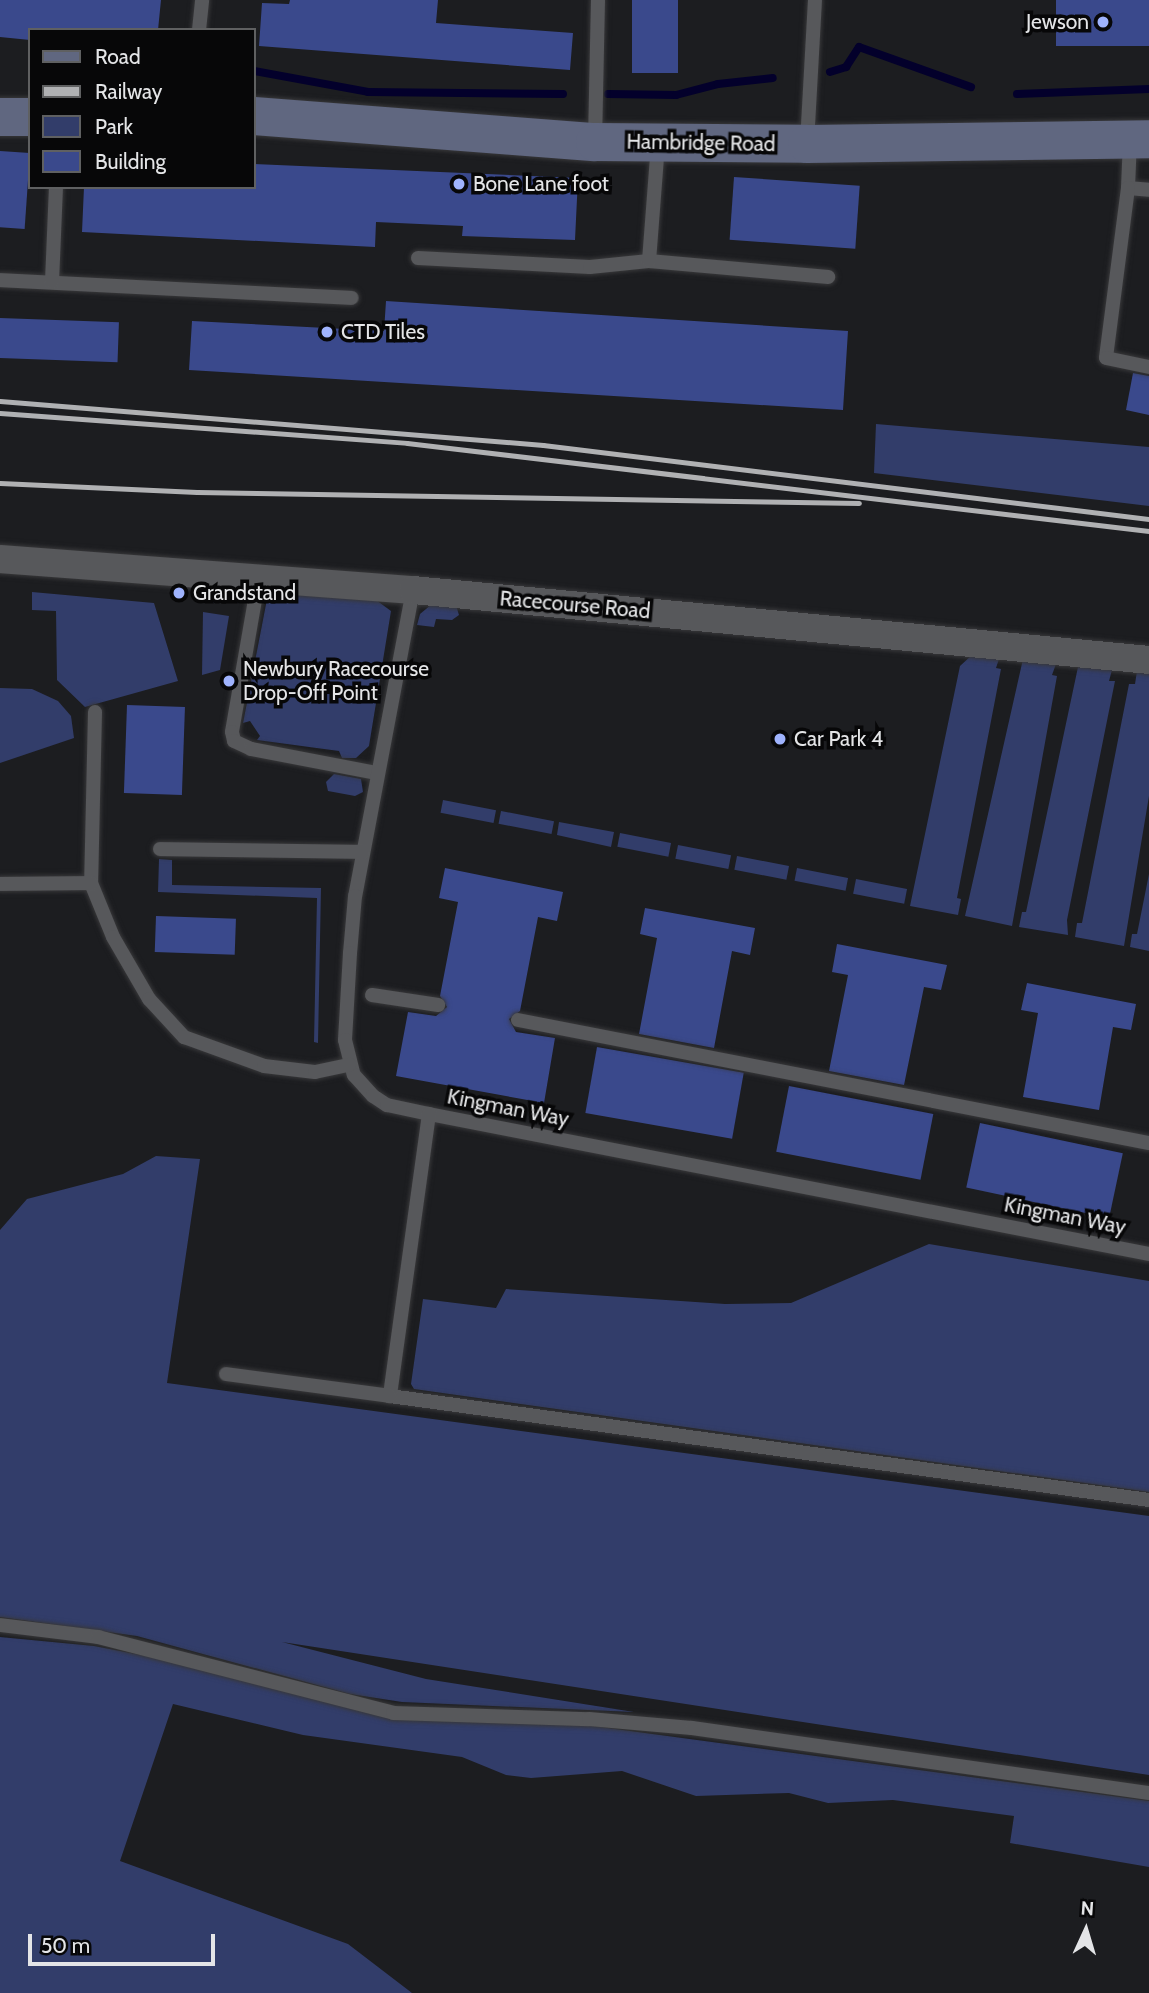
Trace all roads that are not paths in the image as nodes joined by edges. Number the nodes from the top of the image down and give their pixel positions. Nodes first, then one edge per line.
1 (202, 0) edge
2 (598, 0) edge
3 (815, 0) edge
4 (200, 28) edge
5 (256, 116) edge
6 (0, 117) edge
7 (28, 117) edge
8 (1140, 139) edge
9 (595, 142) junction
10 (658, 144) junction
11 (807, 144) junction
12 (1128, 188) junction
13 (56, 189) edge
14 (1149, 190) edge
15 (418, 258) dead end
16 (649, 261) junction
17 (828, 276) dead end
18 (0, 280) edge
19 (52, 282) junction
20 (352, 298) dead end
21 (1149, 367) edge
22 (0, 559) edge
23 (259, 578) junction
24 (412, 590) junction
25 (1149, 660) edge
26 (95, 712) dead end
27 (377, 773) junction
28 (160, 849) dead end
29 (363, 852) junction
30 (91, 883) junction
31 (0, 884) edge
32 (372, 995) dead end
33 (438, 1005) dead end
34 (518, 1020) dead end
35 (349, 1065) junction
36 (429, 1114) junction
37 (1149, 1143) edge
38 (1149, 1254) edge
39 (226, 1374) dead end
40 (390, 1396) junction
41 (1149, 1500) edge
42 (0, 1625) edge
43 (1149, 1793) edge

1 - 4 lane
2 - 9 lane
3 - 11 lane
5 - 9 main road, Hambridge Road
6 - 7 main road
8 - 11 main road, Hambridge Road
8 - 12 lane
9 - 10 main road, Hambridge Road
10 - 11 main road, Hambridge Road
10 - 16 lane
12 - 14 lane
12 - 21 lane
13 - 19 lane
15 - 16 lane
16 - 17 lane
18 - 19 lane
19 - 20 lane
22 - 23 street, Racecourse Road
23 - 24 street, Racecourse Road
23 - 27 lane
24 - 25 street, Racecourse Road
24 - 27 lane
26 - 30 lane
27 - 29 lane
28 - 29 lane
29 - 35 lane
30 - 31 lane
30 - 35 lane
32 - 33 lane
34 - 37 lane
35 - 36 lane, Kingman Way
36 - 38 lane, Kingman Way
36 - 40 lane
39 - 40 lane
40 - 41 lane
42 - 43 lane

